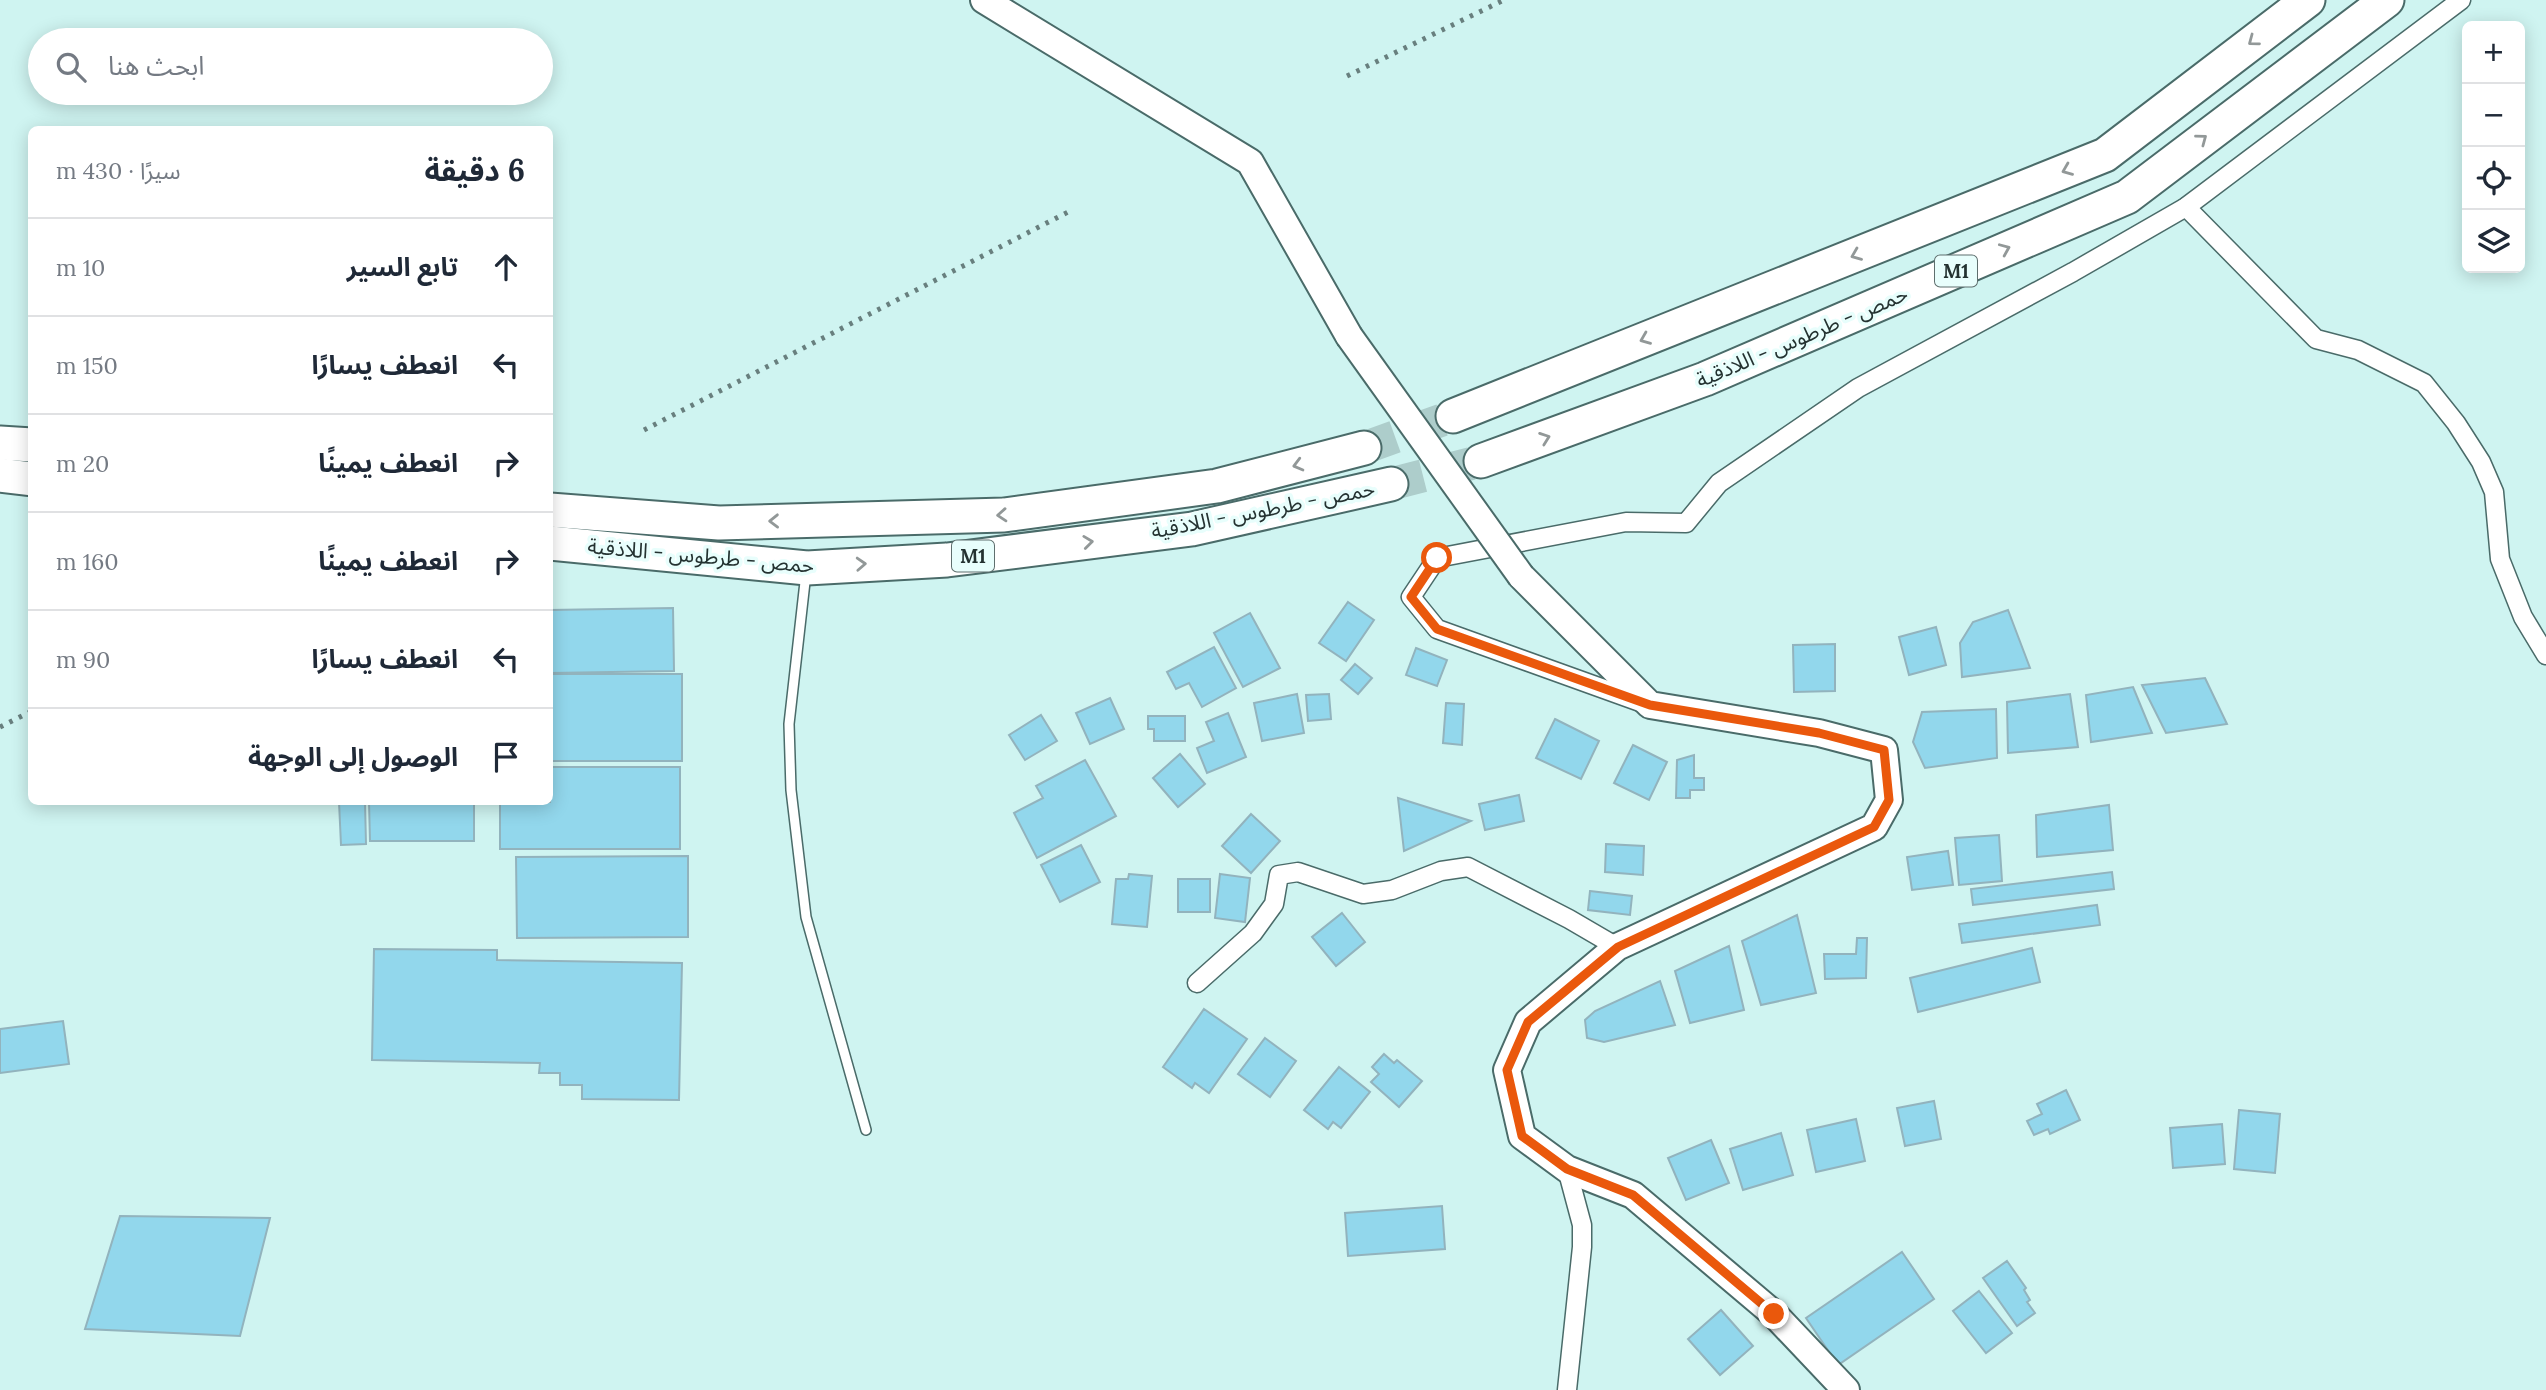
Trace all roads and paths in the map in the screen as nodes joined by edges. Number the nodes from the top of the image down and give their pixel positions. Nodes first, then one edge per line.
1 (984, 0) edge
2 (2308, 0) edge
3 (2387, 0) edge
4 (2461, 0) edge
5 (2186, 207) junction
6 (1453, 416) tunnel mouth
7 (0, 443) edge
8 (28, 445) edge
9 (1364, 448) tunnel mouth
10 (1481, 461) tunnel mouth
11 (0, 475) edge
12 (28, 478) edge
13 (1391, 485) tunnel mouth
14 (553, 510) edge
15 (553, 542) edge
16 (807, 568) junction
17 (2546, 655) edge
18 (1650, 705) junction
19 (1618, 947) junction
20 (1198, 983) dead end
21 (866, 1130) dead end
22 (1567, 1169) junction
23 (1567, 1390) edge
24 (1846, 1390) edge

1 - 18 main road, bridge
2 -> 6 highway, M1
10 -> 3 highway, حمص - طرطوس - اللاذقية / M1
4 - 5 street
5 - 17 street
5 - 18 street
7 - 8 highway
9 -> 14 highway, حمص - طرطوس - اللاذقية / M1
11 - 12 highway
16 -> 13 highway, حمص - طرطوس - اللاذقية / M1
15 - 16 highway, حمص - طرطوس - اللاذقية / M1
16 - 21 lane
18 - 19 main road
19 - 20 street
19 - 22 main road
22 - 23 street
22 - 24 main road

